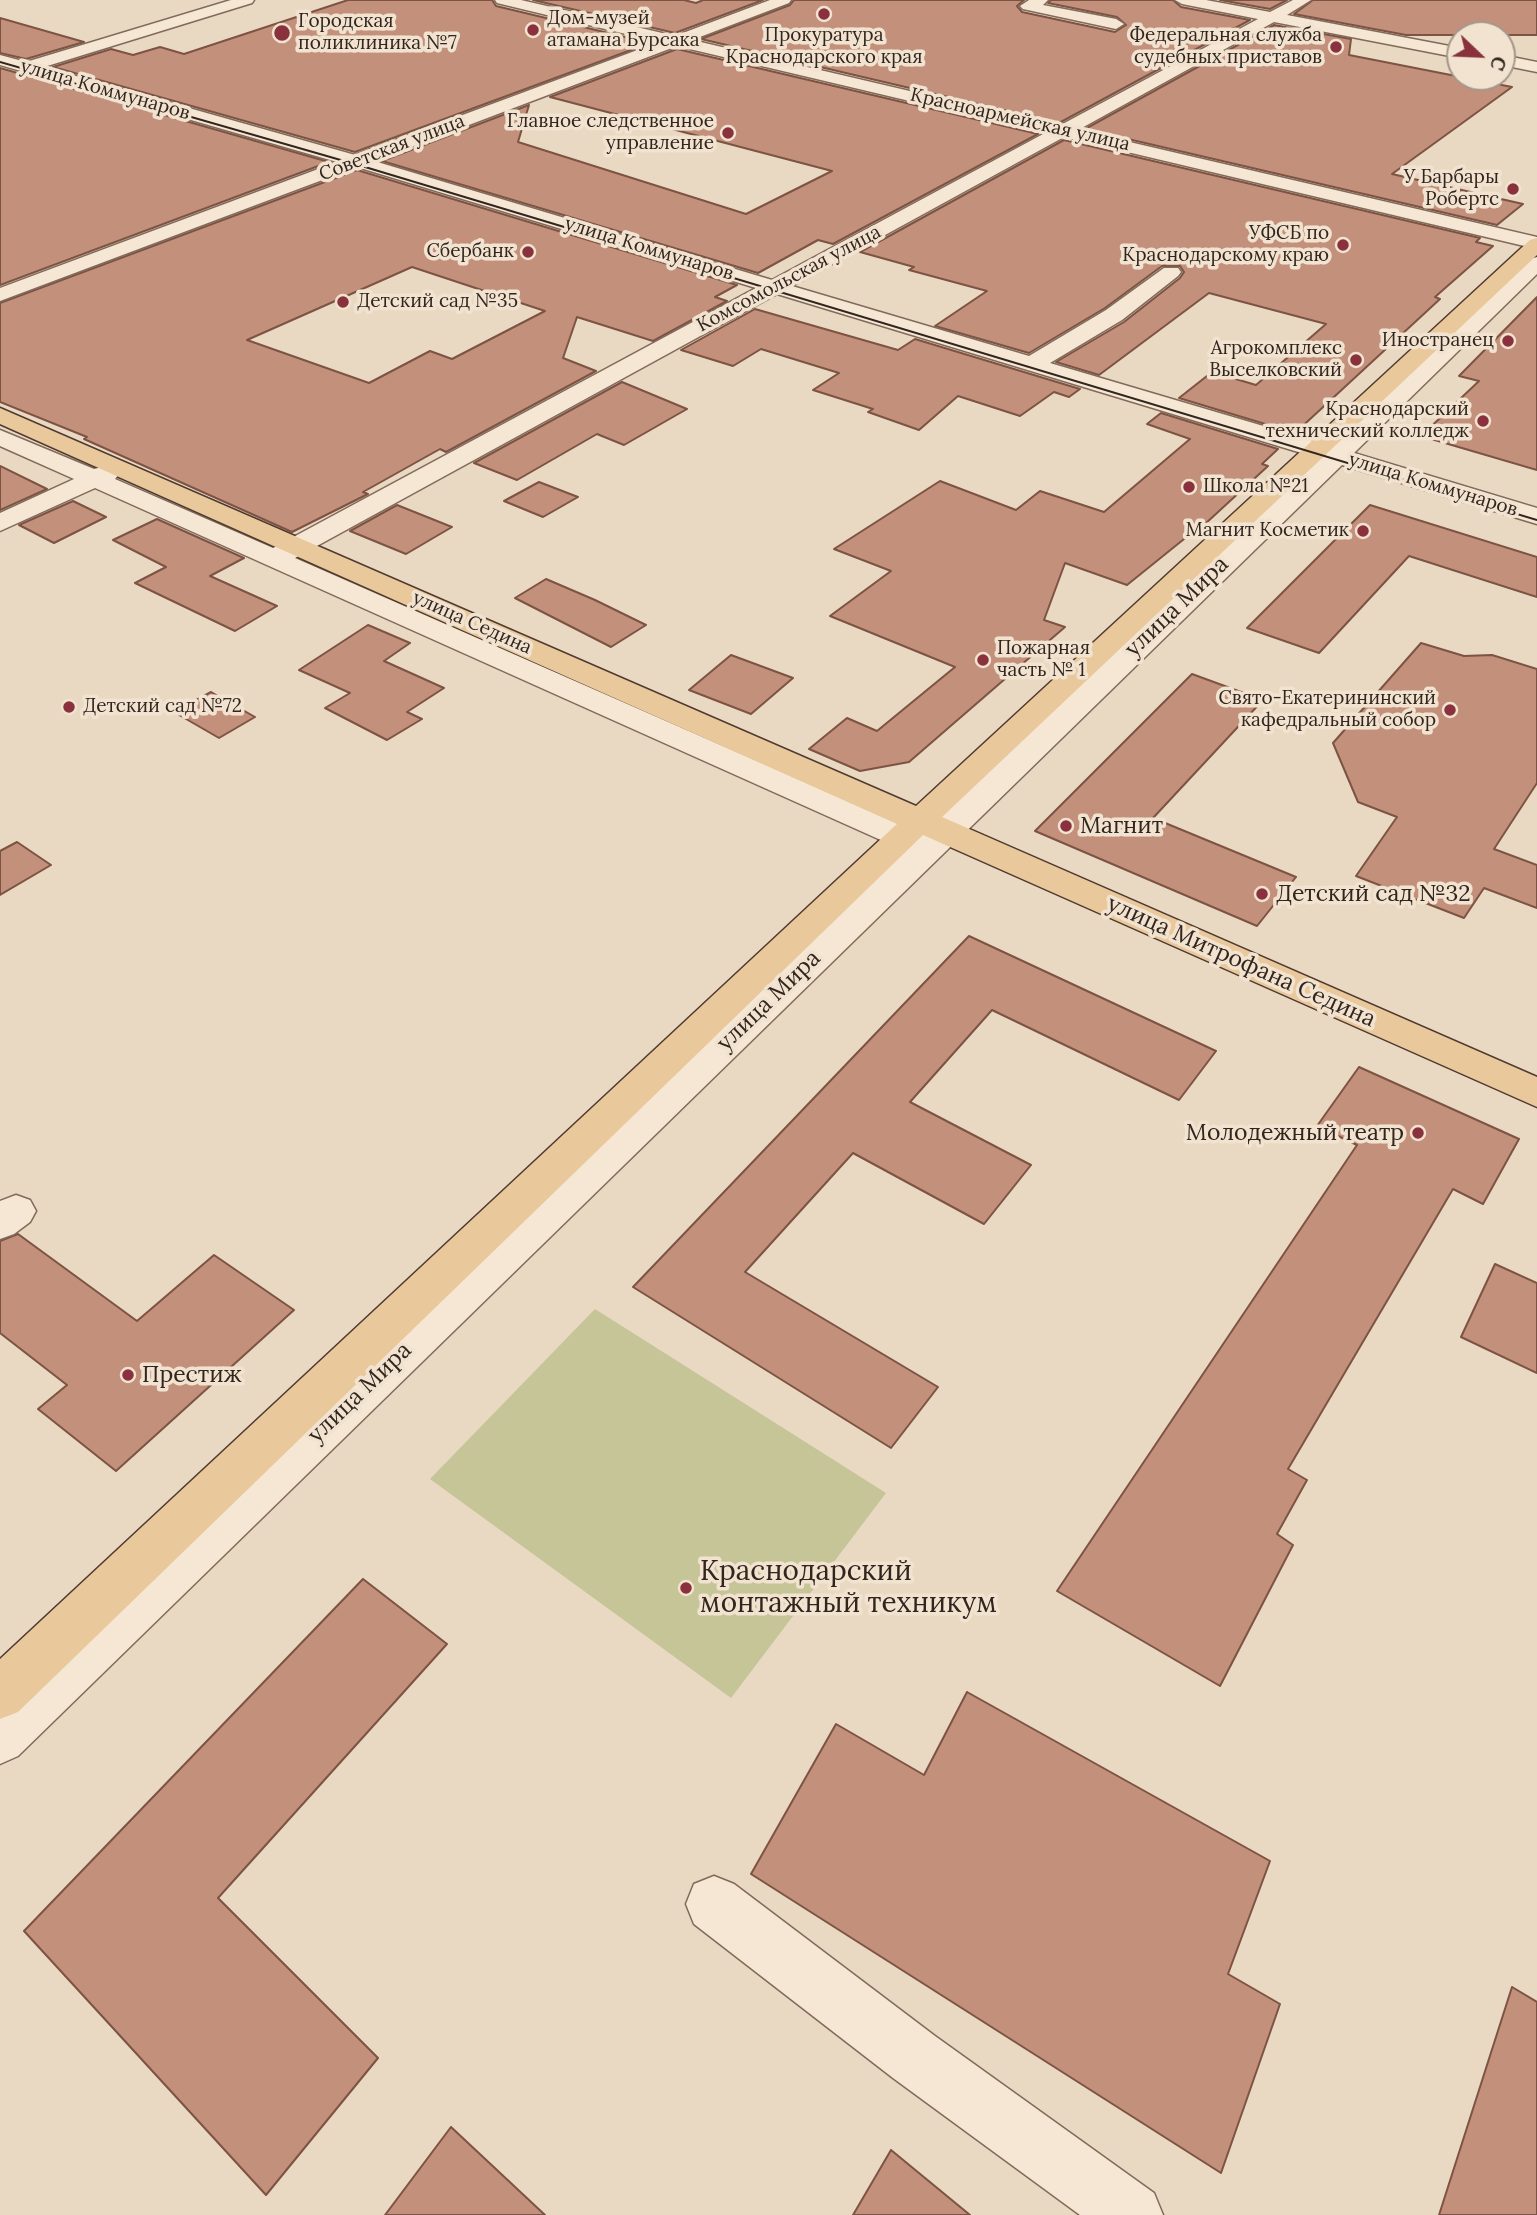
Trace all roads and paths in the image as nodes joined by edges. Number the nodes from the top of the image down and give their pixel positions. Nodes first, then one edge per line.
1 (247, 0) edge
2 (502, 0) edge
3 (784, 0) edge
4 (1041, 0) edge
5 (1182, 0) edge
6 (1213, 0) edge
7 (1304, 0) edge
8 (1277, 15) junction
9 (1116, 24) dead end
10 (679, 41) junction
11 (1446, 45) edge
12 (1446, 49) edge
13 (1516, 57) edge
14 (0, 60) edge
15 (1537, 61) edge
16 (1516, 63) edge
17 (1537, 67) edge
18 (27, 68) junction
19 (0, 76) edge
20 (1066, 130) junction
21 (357, 162) junction
22 (1537, 244) edge
23 (1537, 263) edge
24 (1146, 266) dead end
25 (1171, 272) dead end
26 (1126, 280) dead end
27 (774, 286) junction
28 (0, 295) edge
29 (1097, 301) dead end
30 (1097, 323) junction
31 (1032, 364) junction
32 (0, 415) edge
33 (0, 437) edge
34 (1328, 453) junction
35 (120, 467) junction
36 (96, 478) junction
37 (1537, 516) edge
38 (0, 523) edge
39 (285, 552) junction
40 (924, 834) junction
41 (1537, 1093) edge
42 (0, 1694) edge
43 (0, 1738) edge
44 (714, 1904) dead end
45 (1132, 2215) edge

1 - 18 street
2 - 10 street, Красноармейская улица
3 - 10 street, Советская улица
4 - 9 street
5 - 8 street
6 - 8 street
7 - 8 street, Комсомольская улица
8 - 11 street
8 - 12 street
8 - 20 street, Комсомольская улица
10 - 20 street, Красноармейская улица
10 - 21 street, Советская улица
13 - 15 street
14 - 18 street, улица Коммунаров
16 - 17 street
18 - 19 street
18 - 21 street, улица Коммунаров
20 - 22 street, Красноармейская улица
20 - 27 street, Комсомольская улица
21 - 27 street, улица Коммунаров
21 - 28 street, Советская улица
22 - 34 main road, улица Мира
23 - 34 street, улица Мира
24 - 26 street
25 - 30 street
27 - 31 street, улица Коммунаров
27 - 39 street, Комсомольская улица
29 - 30 street
30 - 31 street
31 - 34 street, улица Коммунаров
32 - 35 main road, улица Седина
33 - 36 street, улица Седина
34 - 37 street, улица Коммунаров
34 - 40 street, улица Мира
35 - 36 street
35 - 39 main road, улица Седина
36 - 38 street
36 - 39 street, улица Седина
39 - 40 street, улица Седина
40 - 41 main road, улица Митрофана Седина
40 - 42 main road, улица Мира
40 - 43 street, улица Мира
44 - 45 street

